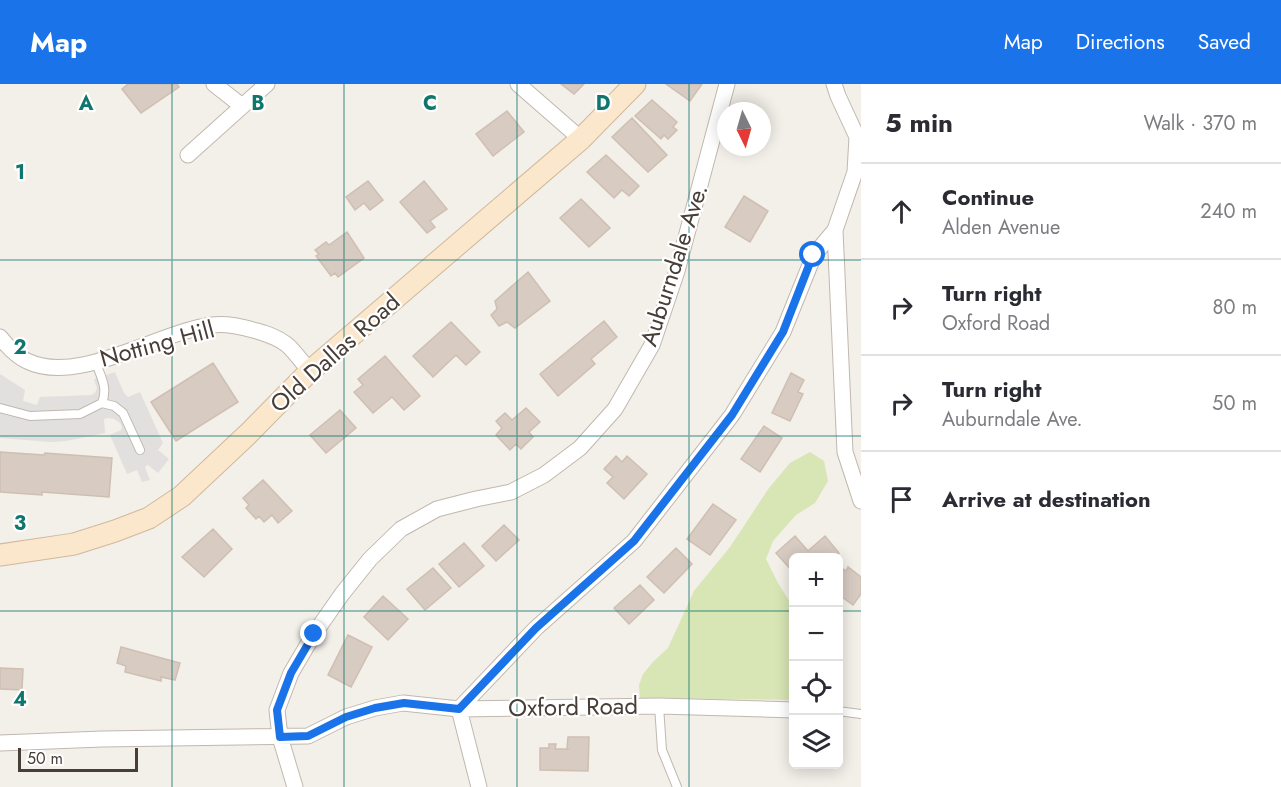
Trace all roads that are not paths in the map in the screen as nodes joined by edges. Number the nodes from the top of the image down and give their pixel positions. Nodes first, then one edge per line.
1 (214, 84) edge
2 (267, 84) edge
3 (518, 84) edge
4 (635, 84) edge
5 (728, 84) edge
6 (834, 84) edge
7 (242, 106) junction
8 (581, 139) junction
9 (188, 154) dead end
10 (835, 230) junction
11 (0, 337) edge
12 (95, 361) junction
13 (310, 371) junction
14 (102, 403) junction
15 (0, 408) edge
16 (140, 450) dead end
17 (861, 501) edge
18 (0, 555) edge
19 (659, 706) junction
20 (459, 709) junction
21 (789, 710) edge
22 (843, 712) edge
23 (861, 714) edge
24 (280, 737) junction
25 (0, 743) edge
26 (295, 787) edge
27 (479, 787) edge
28 (677, 787) edge

1 - 7 street
2 - 7 street
3 - 8 street
4 - 8 street, Old Dallas Road
5 - 24 street, Auburndale Ave.
6 - 10 street
7 - 9 street
8 - 13 street, Old Dallas Road
10 - 17 street
10 - 20 street
11 - 12 street, Notting Hill
12 - 13 street, Notting Hill
12 - 14 lane
13 - 18 street, Old Dallas Road
14 - 15 lane
14 - 16 lane
19 - 20 street, Oxford Road
19 - 21 street, Oxford Road
19 - 28 lane
20 - 24 street, Oxford Road
20 - 27 street
22 - 23 lane
24 - 25 street, Oxford Road
24 - 26 street, Auburndale Ave.

